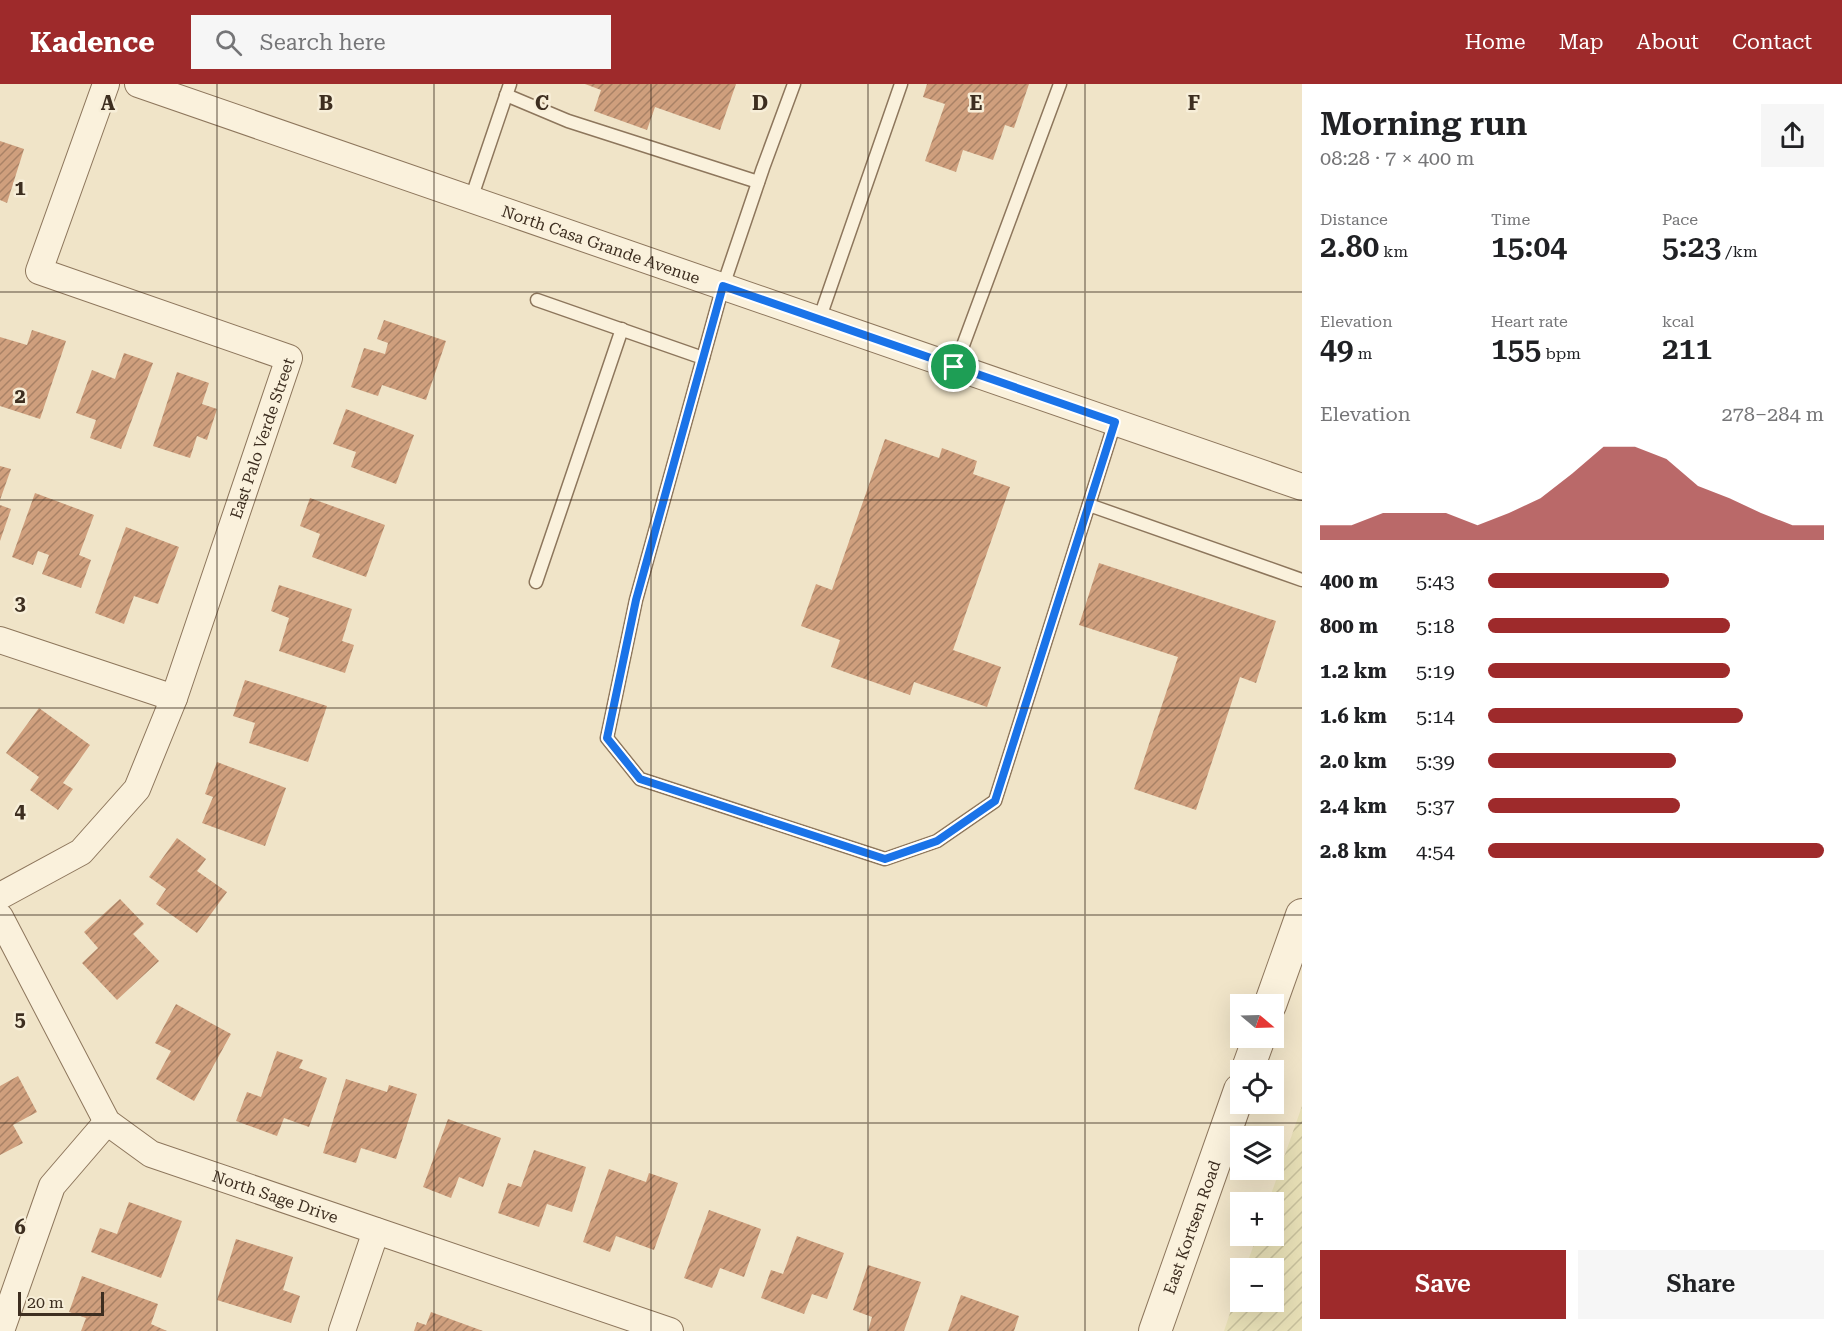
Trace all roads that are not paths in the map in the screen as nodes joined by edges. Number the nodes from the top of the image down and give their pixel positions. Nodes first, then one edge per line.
1 (106, 84) edge
2 (138, 84) edge
3 (794, 84) edge
4 (901, 84) edge
5 (1060, 84) edge
6 (508, 90) edge
7 (758, 182) junction
8 (471, 199) junction
9 (723, 286) junction
10 (537, 300) dead end
11 (819, 320) junction
12 (622, 329) junction
13 (703, 358) junction
14 (954, 367) junction
15 (1115, 422) junction
16 (1302, 487) edge
17 (1089, 505) junction
18 (1302, 580) edge
19 (536, 582) dead end
20 (0, 640) edge
21 (174, 698) junction
22 (0, 896) edge
23 (1302, 915) edge
24 (0, 917) edge
25 (1274, 994) edge
26 (1232, 1114) edge
27 (107, 1122) junction
28 (376, 1232) junction
29 (1, 1331) edge
30 (342, 1331) edge
31 (670, 1331) edge
32 (1155, 1331) edge

1 - 21 street, East Palo Verde Street
2 - 8 street, North Casa Grande Avenue
3 - 7 lane
4 - 11 lane
5 - 14 lane
6 - 7 lane
6 - 8 lane
7 - 9 lane
8 - 9 street, North Casa Grande Avenue
9 - 11 street, North Casa Grande Avenue
9 - 13 lane
10 - 12 lane
11 - 14 street, North Casa Grande Avenue
12 - 13 lane
12 - 19 lane
13 - 17 lane
14 - 15 street, North Casa Grande Avenue
15 - 16 street, North Casa Grande Avenue
15 - 17 lane
17 - 18 lane
20 - 21 street
21 - 22 street, East Palo Verde Street
23 - 25 street
24 - 27 street, North Sage Drive
26 - 32 street, East Kortsen Road
27 - 28 street, North Sage Drive
27 - 29 street
28 - 30 street
28 - 31 street, North Sage Drive

